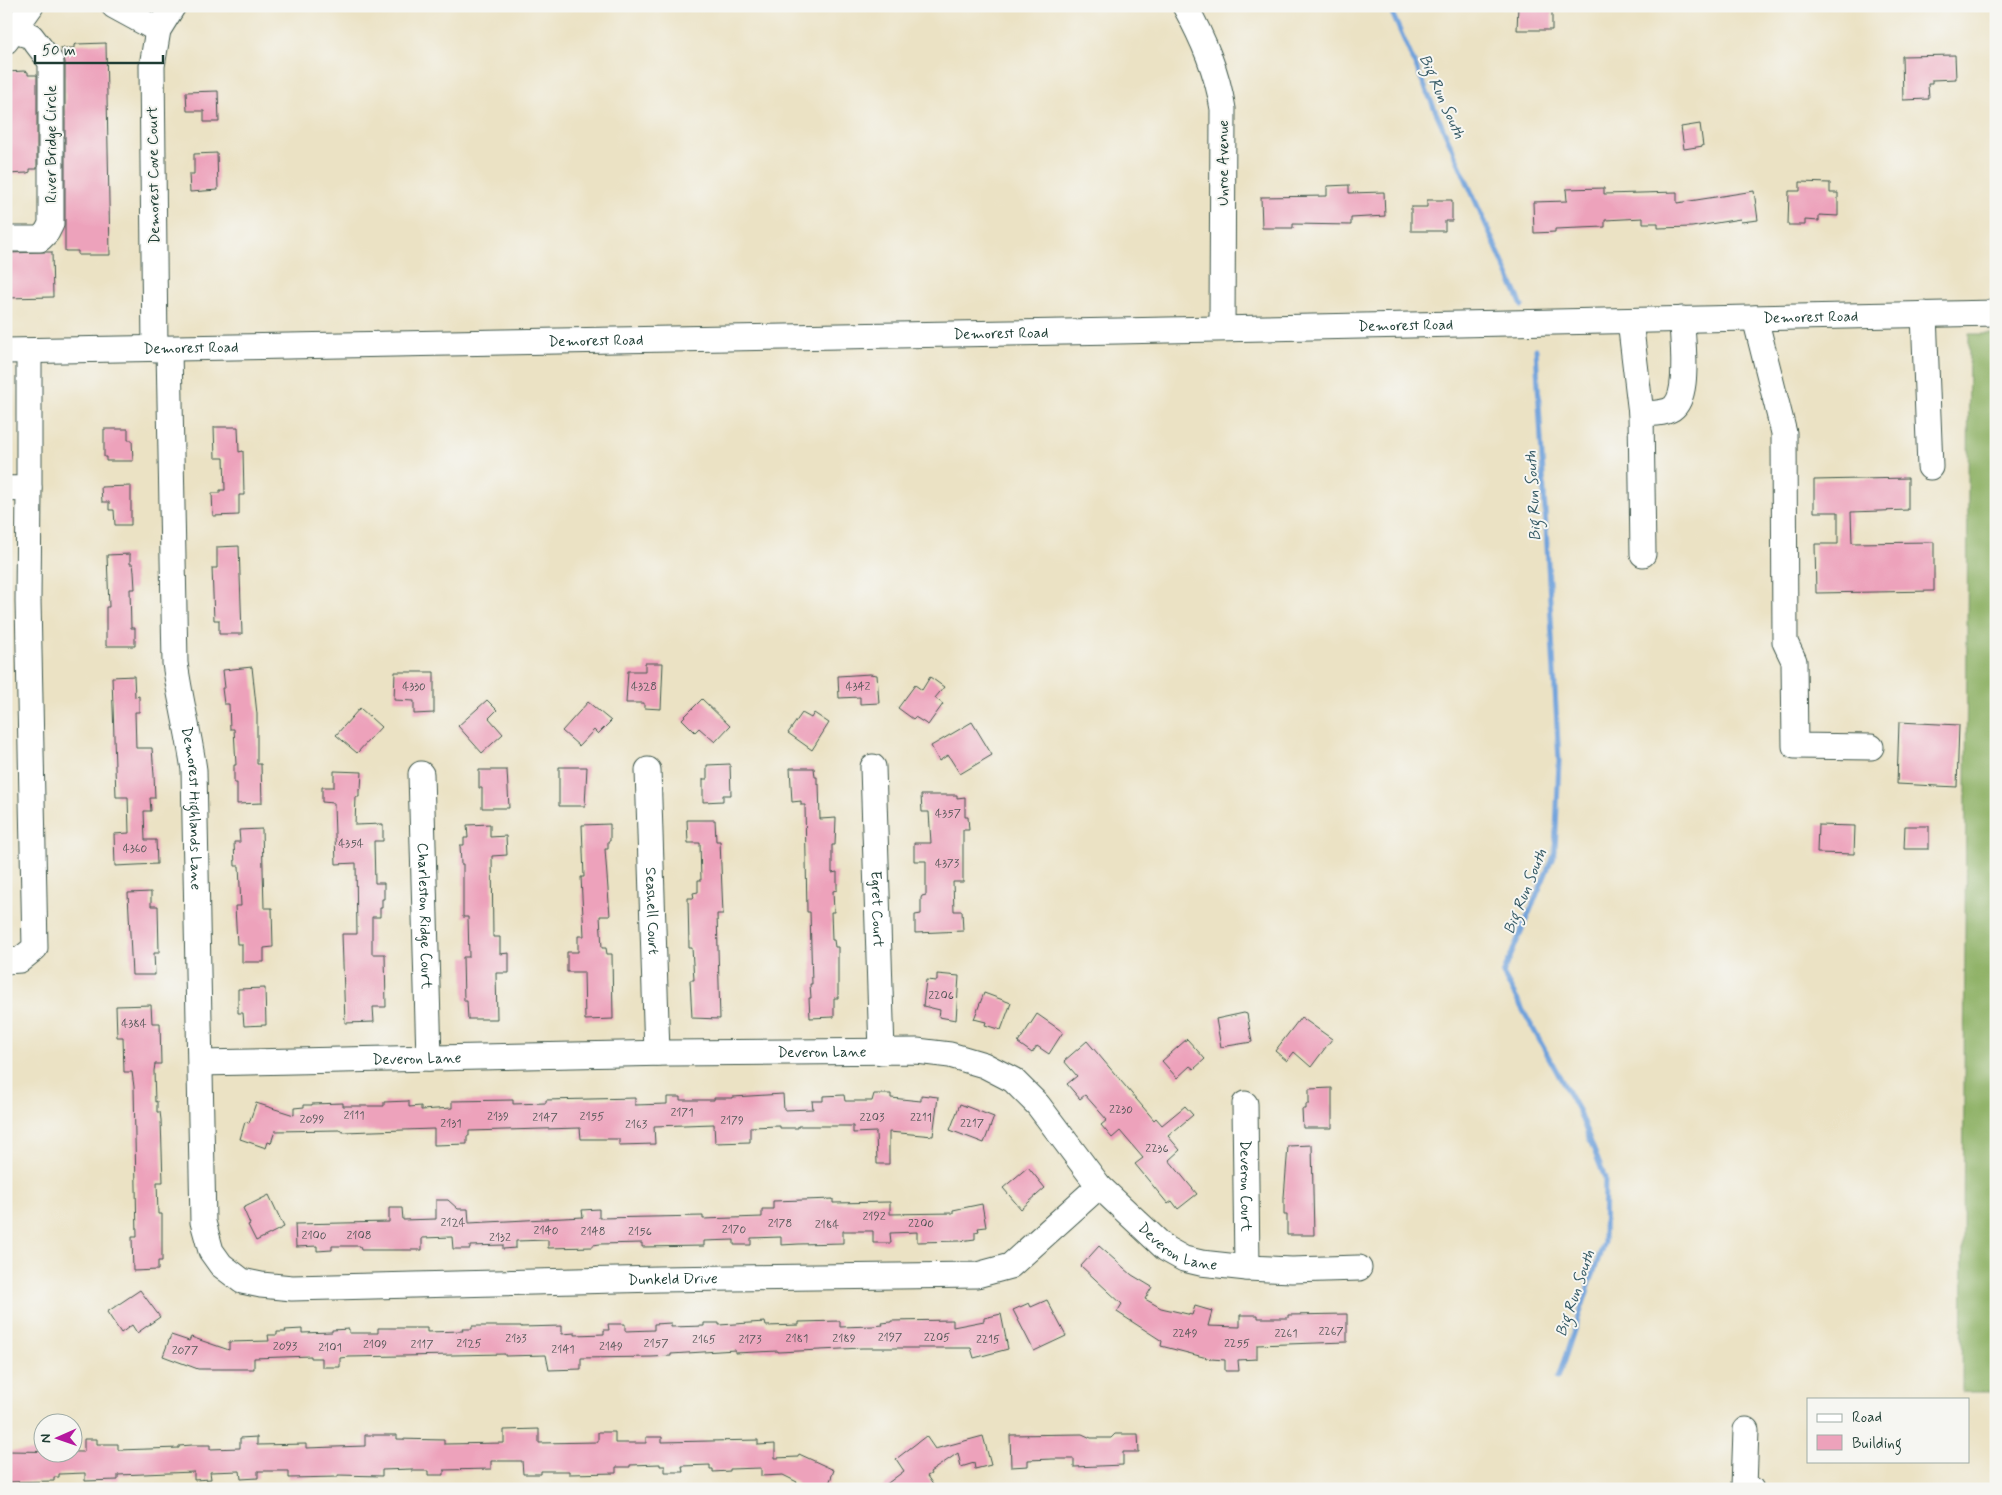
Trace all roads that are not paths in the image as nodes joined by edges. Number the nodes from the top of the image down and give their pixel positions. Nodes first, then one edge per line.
1 (31, 6) edge
2 (114, 6) edge
3 (173, 6) edge
4 (1185, 6) edge
5 (158, 30) junction
6 (10, 36) edge
7 (6, 239) edge
8 (1996, 313) edge
9 (1924, 314) junction
10 (1755, 318) junction
11 (1682, 320) junction
12 (1630, 321) junction
13 (1222, 328) junction
14 (162, 349) junction
15 (18, 351) edge
16 (1641, 414) junction
17 (1930, 467) dead end
18 (18, 488) edge
19 (1642, 554) dead end
20 (1871, 747) dead end
21 (873, 767) dead end
22 (648, 770) dead end
23 (421, 774) dead end
24 (6, 960) edge
25 (882, 1052) junction
26 (657, 1053) junction
27 (429, 1058) junction
28 (201, 1063) junction
29 (1245, 1104) dead end
30 (1099, 1186) junction
31 (221, 1265) joint
32 (1248, 1268) junction
33 (1359, 1268) dead end
34 (1746, 1430) dead end
35 (1751, 1489) edge

1 - 6 street
2 - 5 street
3 - 5 street, Demorest Cove Court
4 - 13 street, Unroe Avenue
5 - 14 street, Demorest Cove Court
6 - 7 street, River Bridge Circle
8 - 9 street, Demorest Road
9 - 10 street, Demorest Road
9 - 17 street
10 - 11 street, Demorest Road
10 - 20 street
11 - 12 street, Demorest Road
11 - 16 street
12 - 13 street, Demorest Road
12 - 16 street
13 - 14 street, Demorest Road
14 - 15 street, Demorest Road
14 - 28 street, Demorest Highlands Lane
15 - 18 street
16 - 19 street
18 - 24 street
21 - 25 street, Egret Court
22 - 26 street, Seashell Court
23 - 27 street, Charleston Ridge Court
25 - 26 street, Deveron Lane
25 - 30 street, Deveron Lane
26 - 27 street, Deveron Lane
27 - 28 street, Deveron Lane
28 - 31 street, Demorest Highlands Lane
29 - 32 street, Deveron Court
30 - 31 street, Dunkeld Drive
30 - 32 street, Deveron Lane
32 - 33 street, Deveron Lane
34 - 35 street

